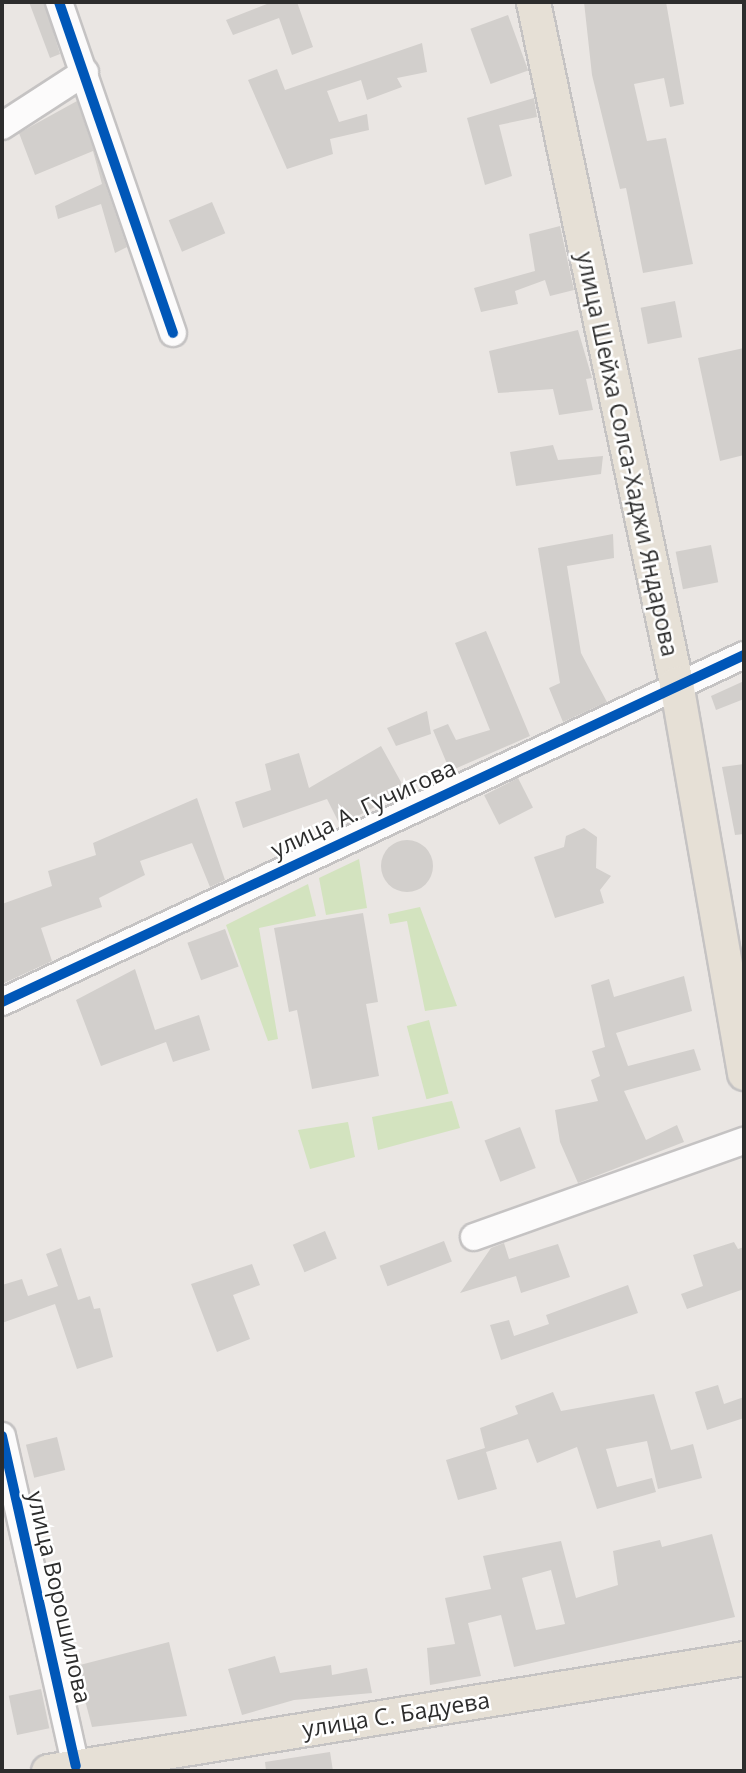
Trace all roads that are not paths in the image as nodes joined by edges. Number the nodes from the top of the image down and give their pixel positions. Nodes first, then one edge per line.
1 (60, 2) edge
2 (533, 2) edge
3 (85, 72) junction
4 (2, 126) edge
5 (173, 333) dead end
6 (744, 655) edge
7 (676, 682) junction
8 (2, 1002) edge
9 (744, 1073) edge
10 (744, 1141) edge
11 (474, 1237) dead end
12 (2, 1436) edge
13 (744, 1658) edge
14 (62, 1769) edge

1 - 3 street
2 - 7 main road, улица Шейха Солса-Хаджи Яндарова
3 - 4 street
3 - 5 street
6 - 7 street, улица А. Гучигова
7 - 8 street, улица А. Гучигова
7 - 9 main road, улица Шейха Солса-Хаджи Яндарова
10 - 11 street
12 - 14 street, улица Ворошилова
13 - 14 main road, улица С. Бадуева

